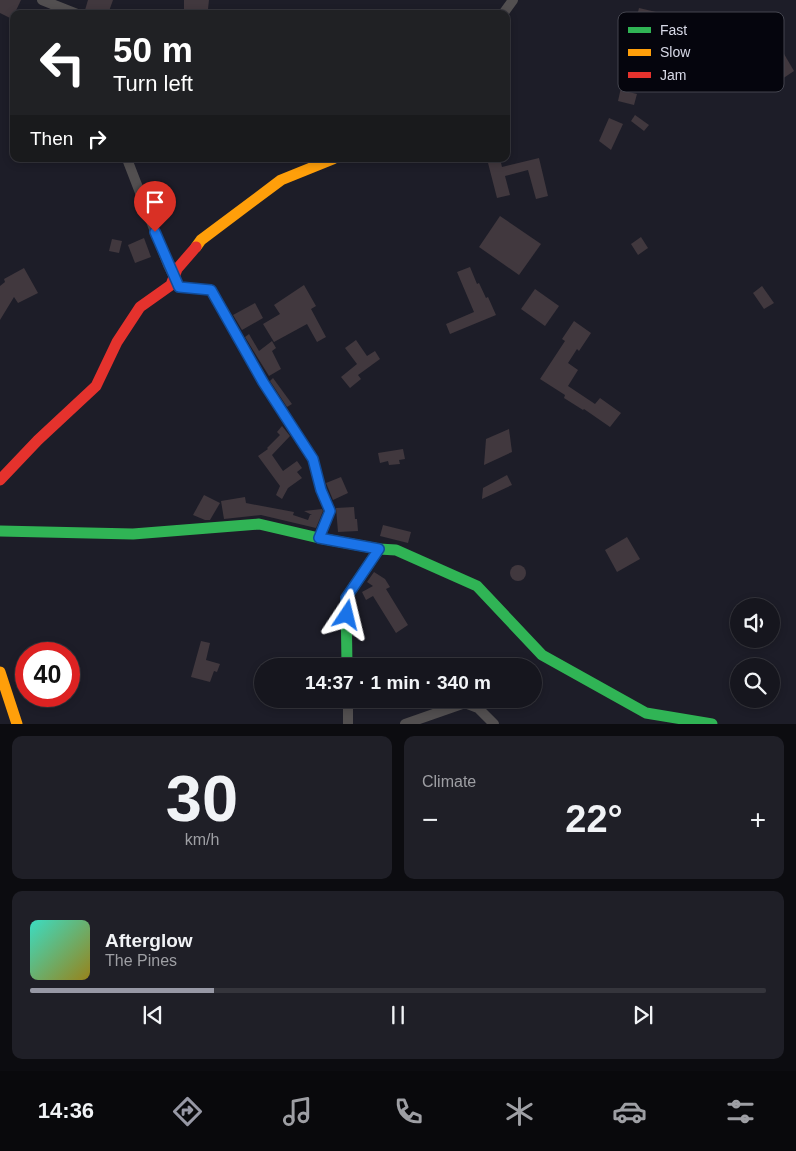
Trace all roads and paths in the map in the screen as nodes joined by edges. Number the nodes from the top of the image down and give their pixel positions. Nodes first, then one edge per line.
1 (42, 0) edge
2 (67, 10) edge
3 (128, 162) edge
4 (326, 162) edge
5 (174, 276) junction
6 (0, 480) edge
7 (0, 531) edge
8 (319, 538) junction
9 (379, 549) junction
10 (347, 658) edge
11 (0, 672) edge
12 (348, 708) edge
13 (17, 724) edge
14 (348, 724) edge
15 (405, 724) edge
16 (494, 724) edge
17 (712, 724) edge

1 - 2 street
3 - 5 street
4 - 5 street
5 - 6 street
5 - 8 street
7 - 8 street
8 - 9 street
9 - 10 street
9 - 17 street
11 - 13 street
12 - 14 street
15 - 16 street

